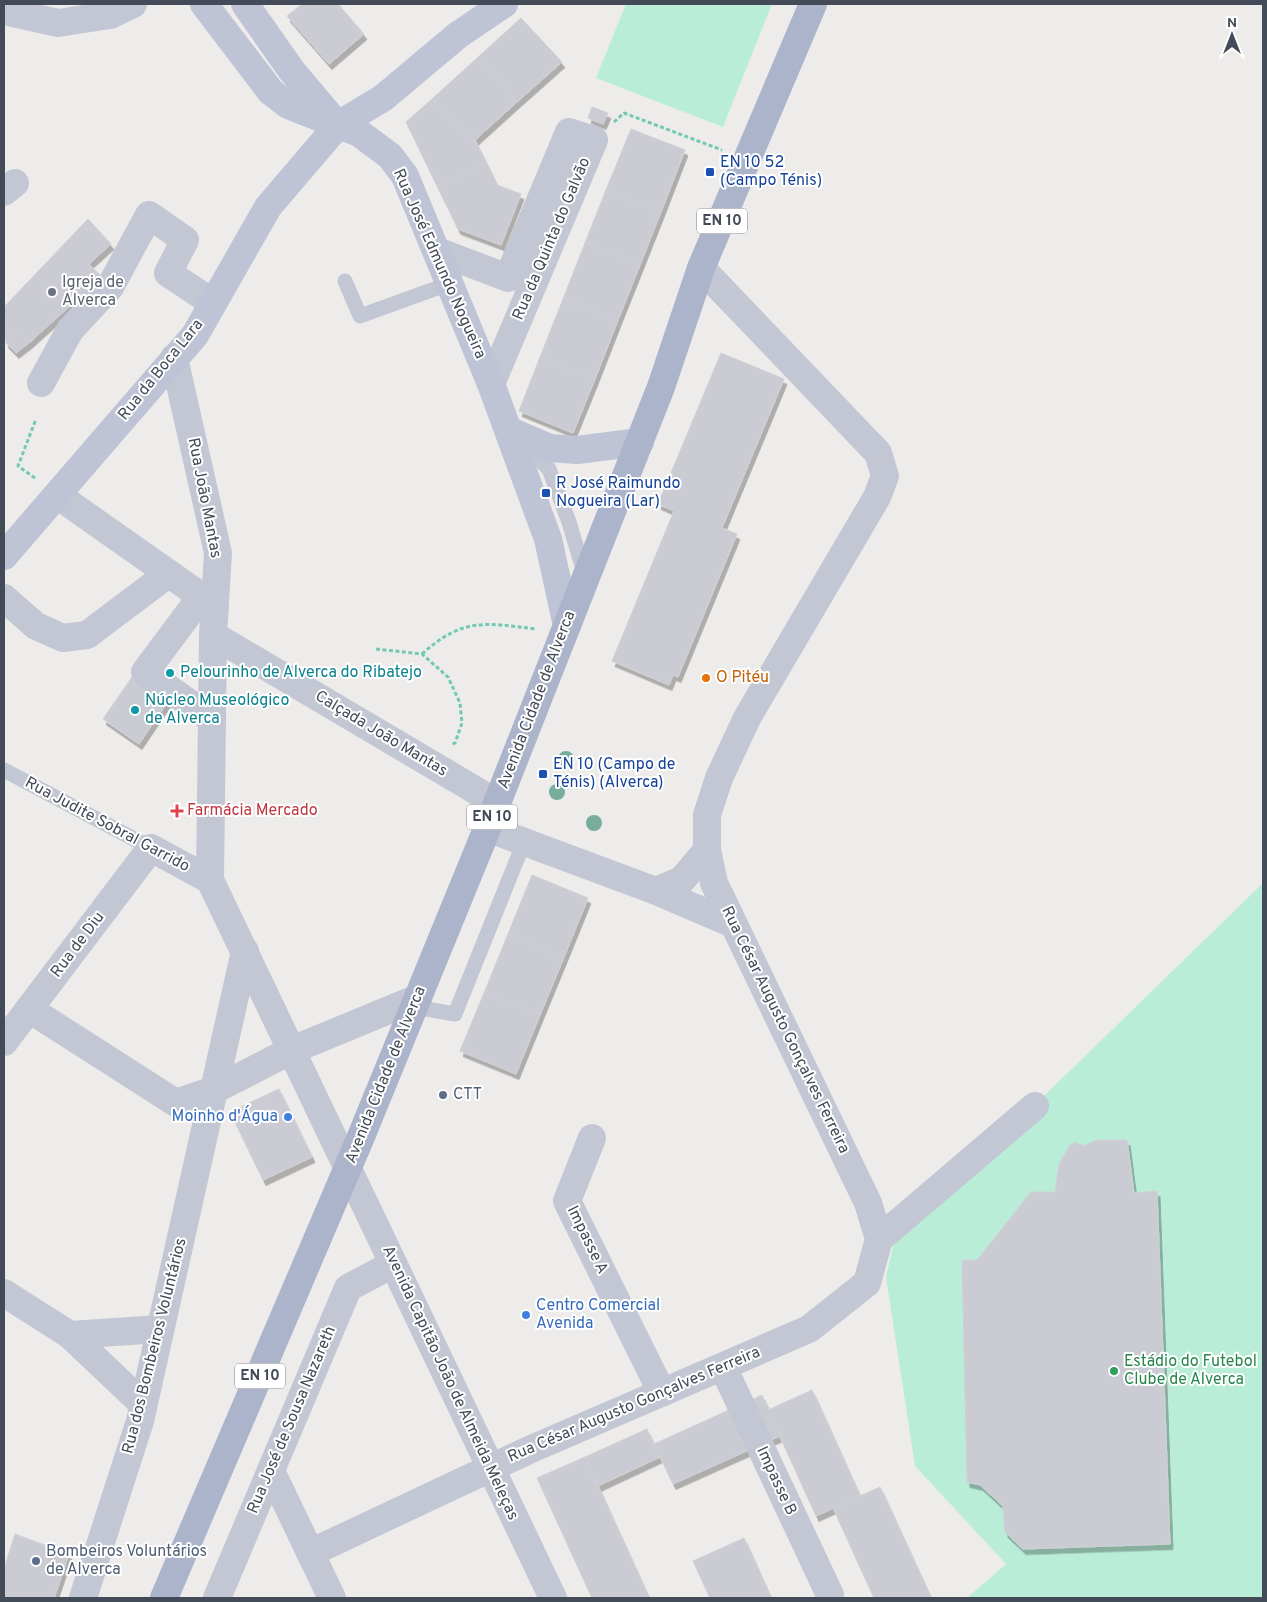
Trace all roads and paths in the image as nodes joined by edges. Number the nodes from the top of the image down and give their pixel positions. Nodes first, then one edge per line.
1 (133, 4) edge
2 (204, 4) edge
3 (245, 4) edge
4 (504, 4) edge
5 (813, 4) edge
6 (4, 11) edge
7 (338, 124) junction
8 (594, 140) junction
9 (748, 159) junction
10 (437, 251) junction
11 (702, 268) junction
12 (345, 281) dead end
13 (451, 282) junction
14 (213, 303) junction
15 (174, 358) junction
16 (42, 383) dead end
17 (491, 384) junction
18 (36, 419) dead end
19 (508, 430) junction
20 (640, 442) junction
21 (57, 495) junction
22 (4, 556) edge
23 (168, 574) junction
24 (585, 578) junction
25 (4, 598) edge
26 (208, 602) junction
27 (565, 629) junction
28 (213, 636) junction
29 (376, 649) dead end
30 (422, 654) junction
31 (212, 719) junction
32 (407, 750) junction
33 (4, 770) edge
34 (497, 803) junction
35 (487, 828) junction
36 (524, 842) junction
37 (151, 848) junction
38 (707, 850) junction
39 (210, 880) junction
40 (656, 891) junction
41 (733, 924) junction
42 (245, 951) junction
43 (416, 1002) junction
44 (29, 1009) junction
45 (4, 1042) edge
46 (292, 1050) junction
47 (214, 1090) junction
48 (1035, 1106) dead end
49 (592, 1138) dead end
50 (348, 1166) junction
51 (879, 1239) junction
52 (393, 1264) junction
53 (4, 1293) edge
54 (160, 1329) junction
55 (70, 1335) junction
56 (723, 1367) junction
57 (662, 1393) junction
58 (143, 1404) junction
59 (490, 1468) junction
60 (271, 1471) junction
61 (310, 1553) junction
62 (167, 1594) edge
63 (830, 1595) dead end
64 (83, 1598) edge
65 (217, 1598) edge
66 (332, 1598) edge
67 (553, 1598) edge

1 - 6 street
2 - 7 main road, Rua José Edmundo Nogueira
3 - 7 main road
4 - 7 main road, Rua da Boca Lara
5 - 9 main road, Avenida Cidade de Alverca / EN 10
7 - 10 main road, Rua José Edmundo Nogueira
7 - 14 main road, Rua da Boca Lara
8 - 9 path
8 - 10 street, Rua da Quinta do Galvão
8 - 17 street, Rua da Quinta do Galvão
9 - 11 main road, Avenida Cidade de Alverca / EN 10
10 - 13 main road, Rua José Edmundo Nogueira
11 - 20 main road, Avenida Cidade de Alverca / EN 10
11 - 38 street, Rua César Augusto Gonçalves Ferreira
12 - 13 lane
13 - 17 main road, Rua José Edmundo Nogueira
14 - 15 main road, Rua da Boca Lara
14 - 16 street
15 - 21 main road, Rua da Boca Lara
15 - 26 street, Rua João Mantas
17 - 19 main road, Rua José Edmundo Nogueira
18 - 21 path
19 - 20 main road
19 - 24 lane, Rua José Edmundo Nogueira
19 - 27 main road, Rua José Edmundo Nogueira
20 - 24 main road, Avenida Cidade de Alverca / EN 10
21 - 22 main road, Rua da Boca Lara
21 - 23 street
23 - 25 street
23 - 26 street
24 - 27 main road, Avenida Cidade de Alverca / EN 10
26 - 28 street, Rua João Mantas
26 - 31 street
27 - 30 path
27 - 34 main road, Avenida Cidade de Alverca / EN 10
28 - 31 street, Rua João Mantas
28 - 32 street, Calçada João Mantas
29 - 30 path
30 - 32 path
31 - 39 street, Rua João Mantas
32 - 34 street, Calçada João Mantas
33 - 37 lane, Rua Judite Sobral Garrido
34 - 35 main road, Avenida Cidade de Alverca / EN 10
35 - 36 street
35 - 43 main road, Avenida Cidade de Alverca / EN 10
36 - 40 street
36 - 43 lane
37 - 39 street, Rua Judite Sobral Garrido
37 - 44 street, Rua de Diu
38 - 40 street
38 - 41 street, Rua César Augusto Gonçalves Ferreira
39 - 42 street, Avenida Capitão João de Almeida Meleças
40 - 41 street
41 - 51 street, Rua César Augusto Gonçalves Ferreira
42 - 46 street, Avenida Capitão João de Almeida Meleças
42 - 47 street, Rua dos Bombeiros Voluntários
43 - 46 street
43 - 50 main road, Avenida Cidade de Alverca / EN 10
44 - 45 street, Rua de Diu
44 - 47 street
46 - 47 street
46 - 50 street, Avenida Capitão João de Almeida Meleças
47 - 54 street, Rua dos Bombeiros Voluntários
48 - 51 street
49 - 57 street, Impasse A
50 - 52 street, Avenida Capitão João de Almeida Meleças
50 - 62 main road, Avenida Cidade de Alverca / EN 10
51 - 56 street, Rua César Augusto Gonçalves Ferreira
52 - 59 street, Avenida Capitão João de Almeida Meleças
52 - 60 street, Rua José de Sousa Nazareth
53 - 55 street
54 - 55 street
54 - 58 street, Rua dos Bombeiros Voluntários
55 - 58 street
56 - 57 street, Rua César Augusto Gonçalves Ferreira
56 - 63 street, Impasse B
57 - 59 street, Rua César Augusto Gonçalves Ferreira
58 - 64 street, Rua dos Bombeiros Voluntários
59 - 61 street, Rua César Augusto Gonçalves Ferreira
59 - 67 street, Avenida Capitão João de Almeida Meleças
60 - 61 street
60 - 65 street, Rua José de Sousa Nazareth
61 - 66 street

